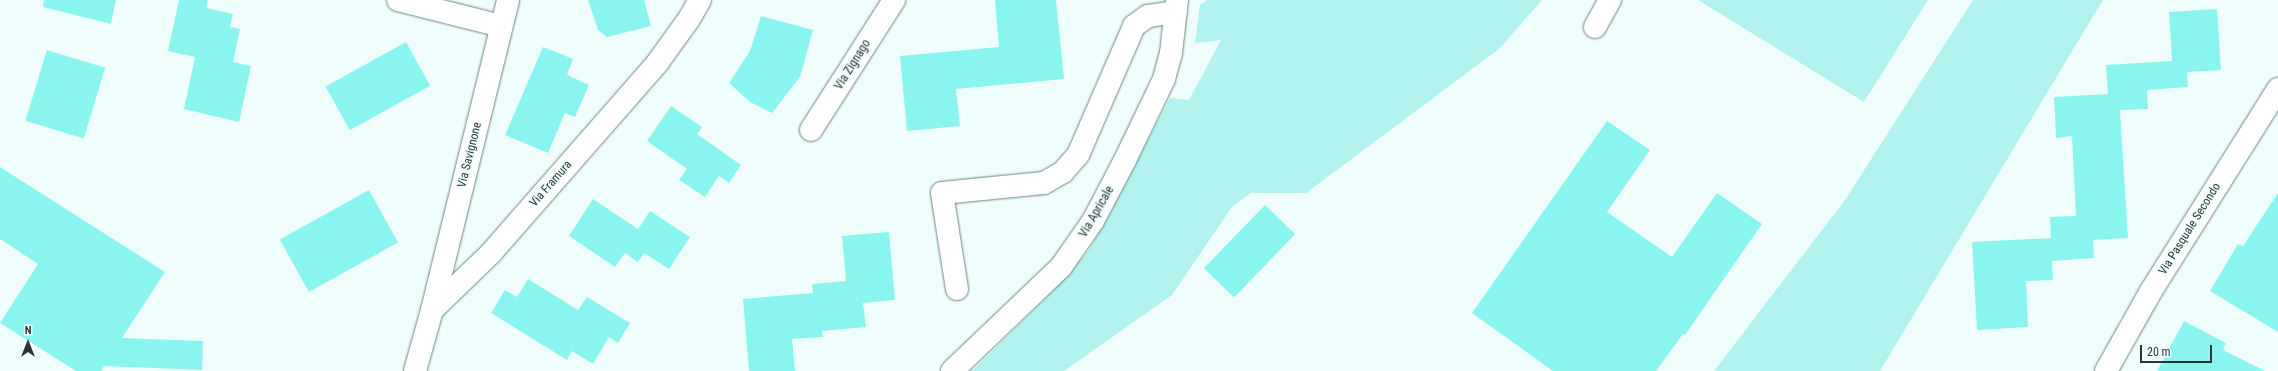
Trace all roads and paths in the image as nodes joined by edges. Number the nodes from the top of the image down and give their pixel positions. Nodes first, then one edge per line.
1 (398, 0) edge
2 (508, 0) edge
3 (700, 0) edge
4 (894, 0) edge
5 (1610, 0) edge
6 (1176, 6) edge
7 (501, 26) junction
8 (1595, 27) dead end
9 (2278, 89) edge
10 (811, 130) dead end
11 (957, 289) dead end
12 (432, 310) junction
13 (415, 371) edge
14 (952, 371) edge
15 (2106, 371) edge

1 - 7 street
2 - 7 street, Via Savignone
3 - 12 street, Via Framura
4 - 10 street, Via Zignago
5 - 8 street
6 - 11 street, Via Apricale
6 - 14 street, Via Apricale
7 - 12 street, Via Savignone
9 - 15 street, Via Pasquale Secondo
12 - 13 street

